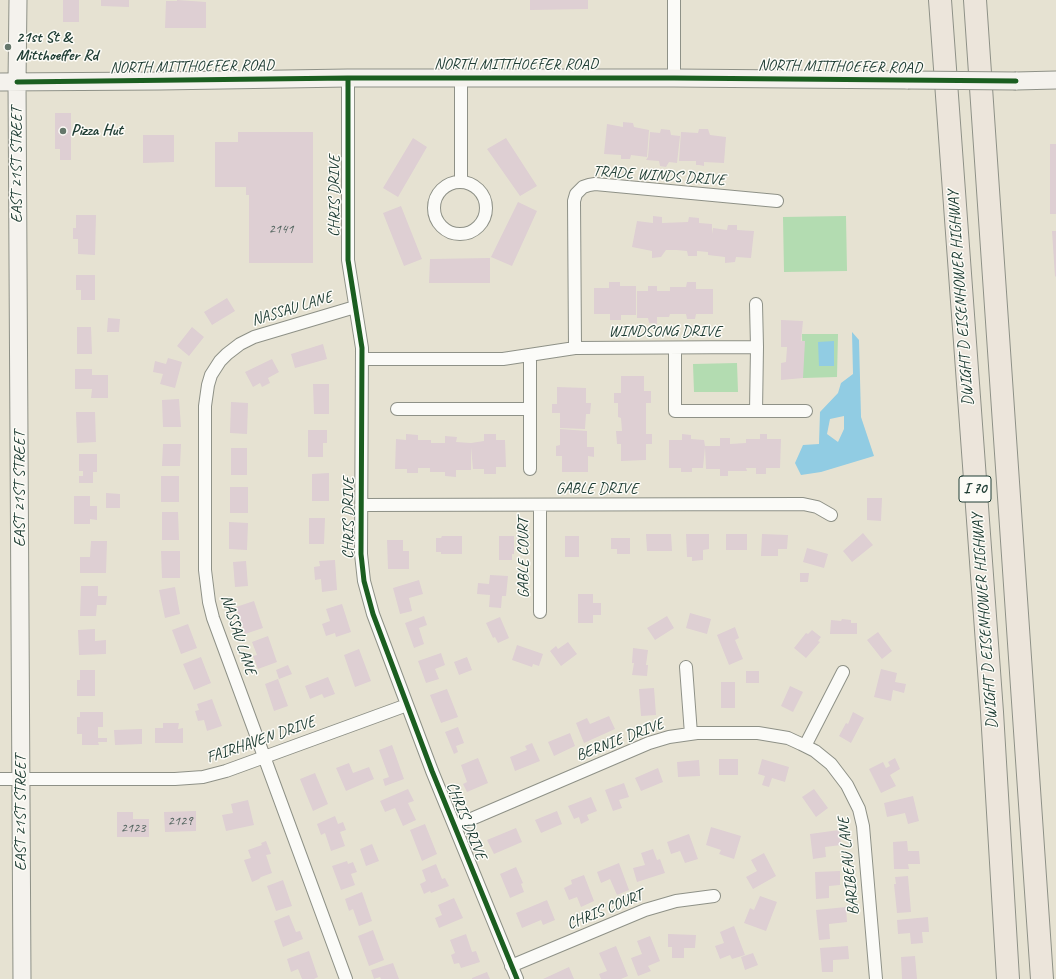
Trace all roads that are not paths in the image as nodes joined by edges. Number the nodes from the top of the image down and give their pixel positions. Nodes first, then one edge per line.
1 (18, 0) edge
2 (674, 0) edge
3 (940, 0) edge
4 (975, 0) edge
5 (348, 78) junction
6 (460, 78) junction
7 (674, 78) junction
8 (1056, 80) edge
9 (8, 82) edge
10 (461, 181) junction
11 (777, 201) dead end
12 (756, 304) dead end
13 (355, 307) junction
14 (757, 347) junction
15 (575, 348) junction
16 (675, 348) junction
17 (530, 355) junction
18 (362, 359) junction
19 (397, 409) dead end
20 (530, 409) junction
21 (756, 411) junction
22 (806, 411) dead end
23 (530, 469) dead end
24 (361, 505) junction
25 (540, 505) junction
26 (830, 515) dead end
27 (540, 612) dead end
28 (686, 667) dead end
29 (843, 672) dead end
30 (407, 705) junction
31 (691, 734) junction
32 (805, 746) junction
33 (264, 757) junction
34 (0, 779) edge
35 (21, 779) junction
36 (455, 826) junction
37 (714, 896) dead end
38 (511, 966) junction
39 (22, 979) edge
40 (346, 979) edge
41 (517, 979) edge
42 (876, 979) edge
43 (1008, 979) edge
44 (1042, 979) edge

1 - 9 main road, EAST 21ST STREET
2 - 7 street
3 - 43 highway, DWIGHT D EISENHOWER HIGHWAY / I 70
4 - 44 highway, DWIGHT D EISENHOWER HIGHWAY / I 70
5 - 6 main road, NORTH MITTHOEFER ROAD
5 - 9 main road, NORTH MITTHOEFER ROAD
5 - 13 street, CHRIS DRIVE
6 - 7 main road, NORTH MITTHOEFER ROAD
6 - 10 street
7 - 8 main road, NORTH MITTHOEFER ROAD, bridge
9 - 35 main road, EAST 21ST STREET
10 - 10 street
11 - 15 street, TRADE WINDS DRIVE
12 - 14 street
13 - 18 street, CHRIS DRIVE
13 - 33 street, NASSAU LANE
14 - 16 street, WINDSONG DRIVE
14 - 21 street
15 - 16 street, WINDSONG DRIVE
15 - 17 street, WINDSONG DRIVE
16 - 21 street
17 - 18 street, WINDSONG DRIVE
17 - 20 street
18 - 24 street, CHRIS DRIVE
19 - 20 street
20 - 23 street
21 - 22 street
24 - 25 street, GABLE DRIVE
24 - 30 street, CHRIS DRIVE
25 - 26 street, GABLE DRIVE
25 - 27 street, GABLE COURT
28 - 31 street
29 - 32 street
30 - 33 street, FAIRHAVEN DRIVE
30 - 36 street, CHRIS DRIVE
31 - 32 street, BERNIE DRIVE
31 - 36 street, BERNIE DRIVE
32 - 42 street, BARIBEAU LANE
33 - 35 street, FAIRHAVEN DRIVE
33 - 40 street, NASSAU LANE
34 - 35 street, FAIRHAVEN DRIVE
35 - 39 main road, EAST 21ST STREET
36 - 38 street, CHRIS DRIVE
37 - 38 street, CHRIS COURT
38 - 41 street, CHRIS DRIVE

